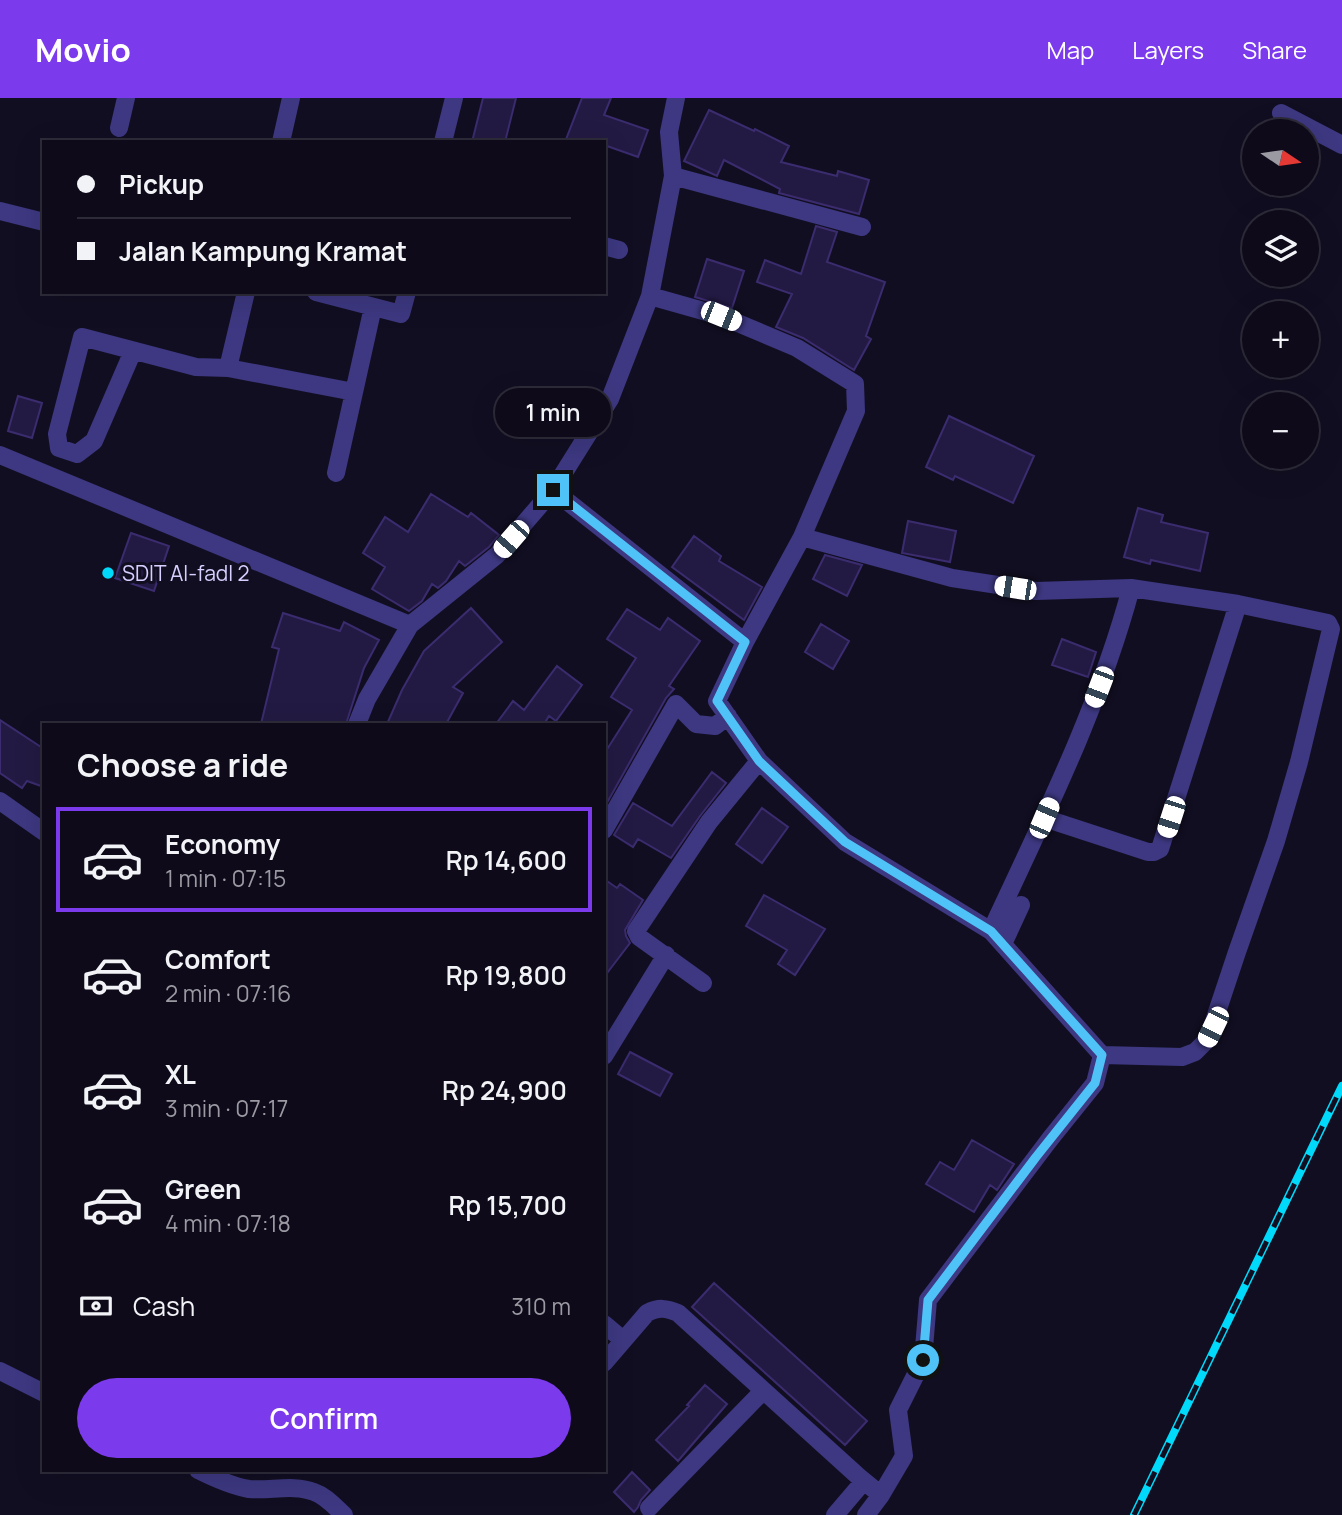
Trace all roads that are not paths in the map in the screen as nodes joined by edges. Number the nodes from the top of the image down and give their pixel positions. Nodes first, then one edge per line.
1 (126, 98) edge
2 (291, 98) edge
3 (454, 98) edge
4 (676, 98) edge
5 (1281, 113) dead end
6 (119, 128) dead end
7 (281, 140) edge
8 (444, 140) edge
9 (1342, 145) edge
10 (673, 176) junction
11 (0, 211) edge
12 (42, 222) edge
13 (862, 227) dead end
14 (246, 294) edge
15 (324, 294) edge
16 (406, 294) edge
17 (650, 296) junction
18 (373, 307) junction
19 (133, 351) junction
20 (228, 368) junction
21 (354, 392) junction
22 (0, 455) edge
23 (336, 473) dead end
24 (553, 490) junction
25 (802, 537) junction
26 (1132, 588) junction
27 (1238, 604) junction
28 (410, 625) junction
29 (745, 642) junction
30 (728, 716) junction
31 (357, 723) edge
32 (759, 761) junction
33 (0, 801) edge
34 (1044, 818) junction
35 (606, 826) edge
36 (42, 831) edge
37 (1021, 905) dead end
38 (997, 938) junction
39 (666, 955) junction
40 (703, 983) dead end
41 (606, 1053) edge
42 (1102, 1055) junction
43 (606, 1326) edge
44 (623, 1340) junction
45 (606, 1361) edge
46 (0, 1371) edge
47 (763, 1391) junction
48 (42, 1392) edge
49 (202, 1472) edge
50 (864, 1481) junction
51 (881, 1495) junction
52 (649, 1508) dead end
53 (344, 1515) edge
54 (835, 1515) edge
55 (866, 1515) edge

1 - 6 street
2 - 7 street
3 - 8 street
4 - 10 street
5 - 9 street
10 - 13 street
10 - 17 street
11 - 12 street
14 - 20 street
15 - 18 street
16 - 18 street
17 - 24 street
17 - 25 street
18 - 21 street
19 - 19 street
19 - 20 street
20 - 21 street
21 - 23 street
22 - 28 street
24 - 28 street
24 - 29 street
25 - 26 street
25 - 29 street
26 - 27 street
26 - 34 street
27 - 34 street
27 - 42 street
28 - 31 street
29 - 30 street
30 - 32 street
30 - 35 street
32 - 38 street
32 - 39 street
33 - 36 street
34 - 38 street
37 - 38 street
38 - 42 street
39 - 40 street
39 - 41 street
42 - 51 street
43 - 44 street
44 - 45 street
44 - 47 street
46 - 48 street
47 - 50 street
47 - 52 street
49 - 53 street
50 - 51 street
50 - 54 street
51 - 55 street

